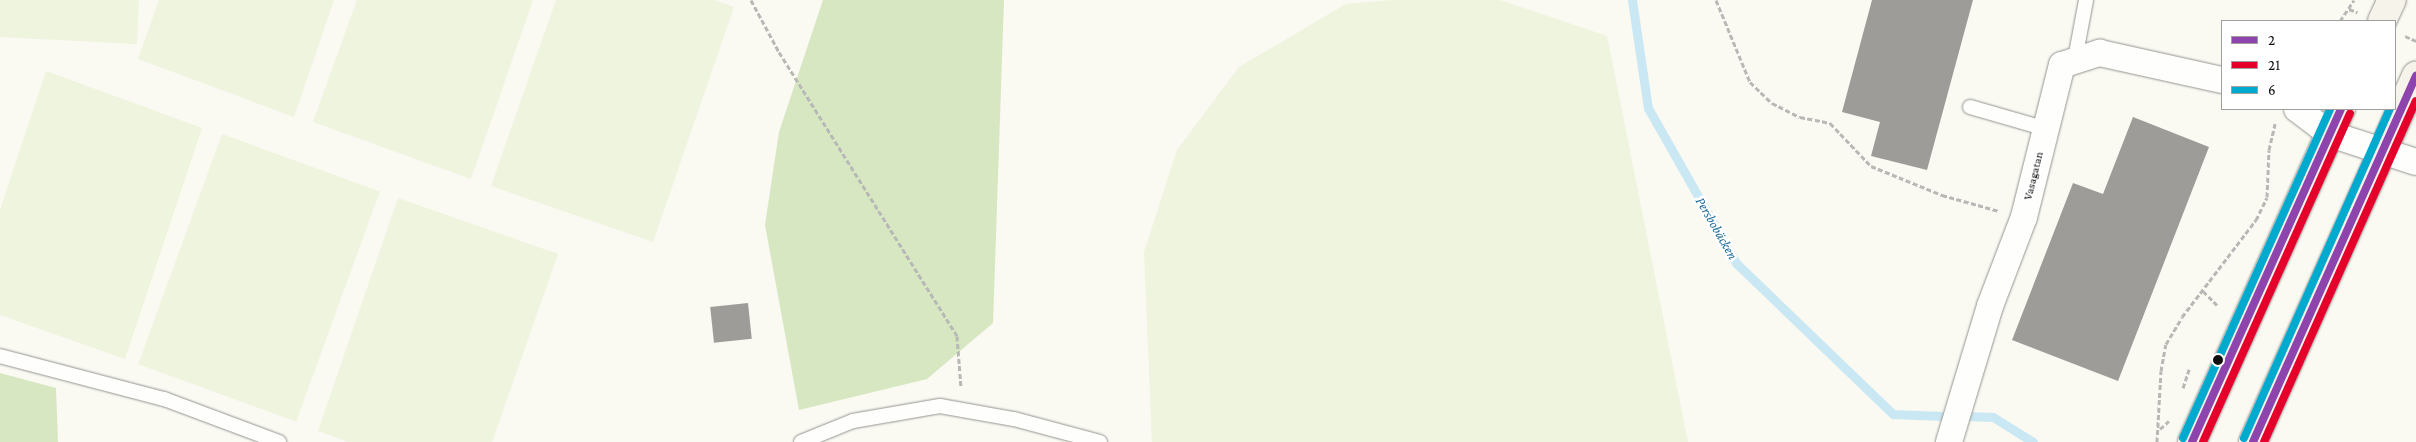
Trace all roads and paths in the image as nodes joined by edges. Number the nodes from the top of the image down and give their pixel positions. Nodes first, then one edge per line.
1 (751, 0) edge
2 (1716, 0) edge
3 (2086, 0) edge
4 (2354, 0) edge
5 (2392, 0) edge
6 (2341, 20) edge
7 (2382, 20) edge
8 (2075, 59) junction
9 (2416, 76) edge
10 (2221, 80) edge
11 (1970, 107) dead end
12 (2341, 110) edge
13 (2288, 112) edge
14 (2046, 129) junction
15 (2330, 134) junction
16 (2382, 151) junction
17 (2416, 162) edge
18 (2024, 217) junction
19 (2203, 291) junction
20 (2218, 306) dead end
21 (0, 356) edge
22 (962, 409) junction
23 (279, 442) edge
24 (801, 442) edge
25 (1100, 442) edge
26 (1949, 442) edge
27 (2157, 442) edge
28 (2192, 442) edge
29 (2253, 442) edge

1 - 22 path
2 - 18 path
3 - 8 lane
4 - 6 path
5 - 7 street
8 - 10 street
8 - 14 street, Vasagatan
9 - 16 street
11 - 14 lane
12 - 15 street
13 - 15 street
13 - 19 path
14 - 18 street, Vasagatan
15 - 16 street
15 - 28 street
16 - 17 street
16 - 29 street
18 - 26 street, Vasagatan
19 - 20 path
19 - 27 path
21 - 23 lane
22 - 24 lane
22 - 25 lane

